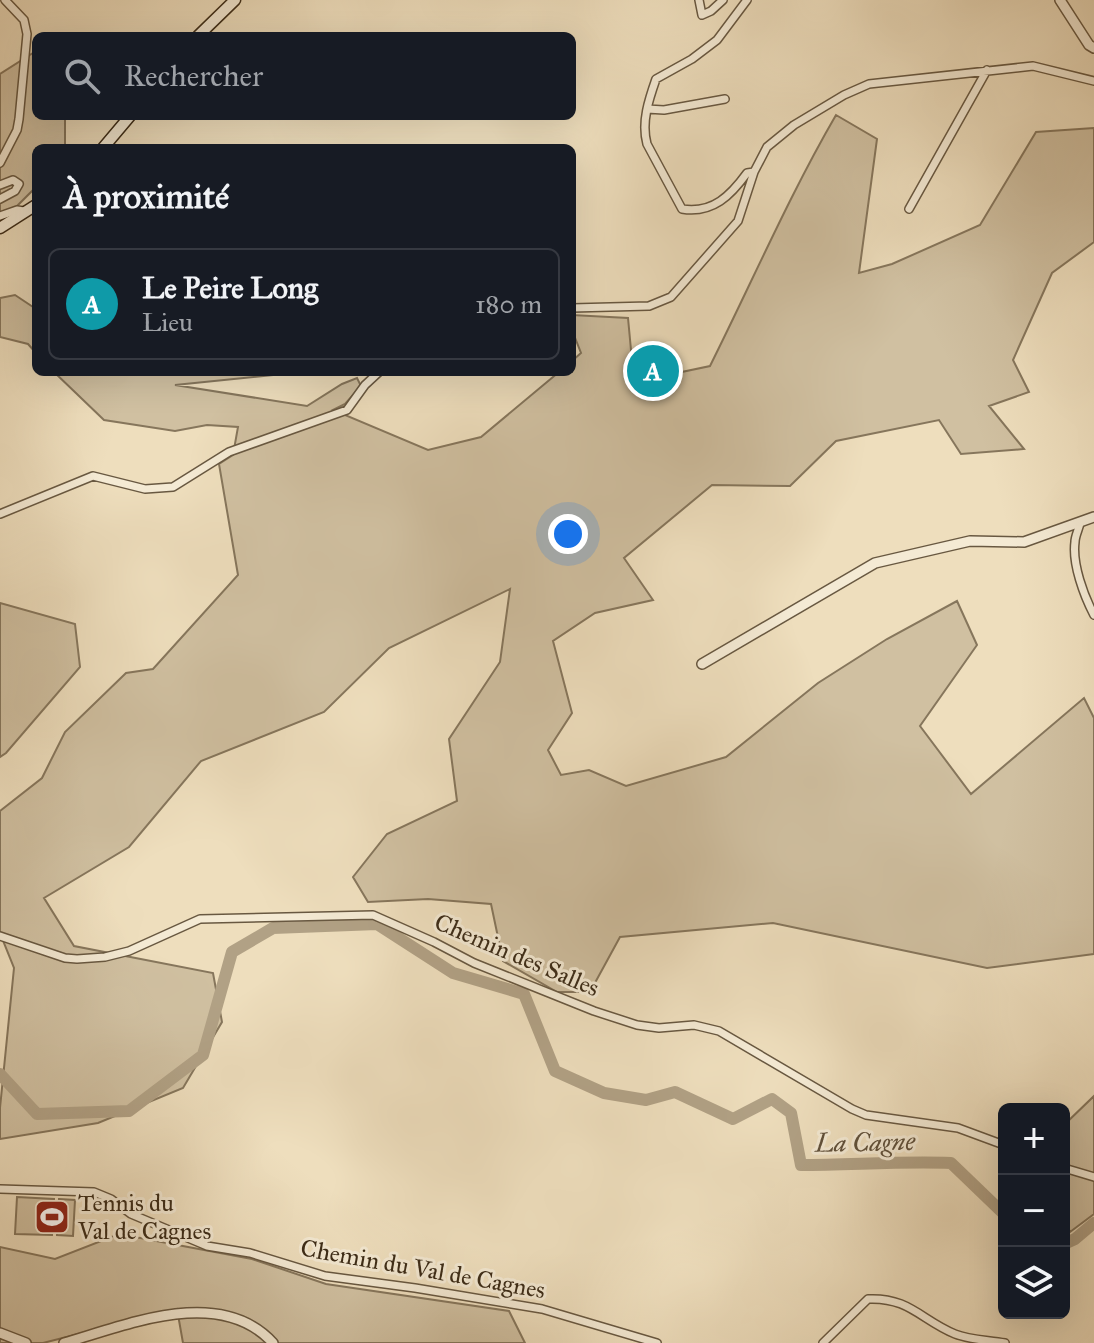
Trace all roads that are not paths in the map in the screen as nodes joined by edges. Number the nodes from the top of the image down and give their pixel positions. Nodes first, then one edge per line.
1 (5, 0) edge
2 (235, 0) edge
3 (699, 0) edge
4 (723, 0) edge
5 (747, 0) edge
6 (1060, 0) edge
7 (202, 32) edge
8 (1094, 48) edge
9 (987, 70) junction
10 (1094, 81) edge
11 (725, 99) dead end
12 (647, 109) junction
13 (127, 120) edge
14 (107, 144) edge
15 (0, 163) edge
16 (754, 172) junction
17 (0, 185) edge
18 (0, 199) edge
19 (32, 208) edge
20 (909, 209) dead end
21 (26, 212) junction
22 (0, 216) edge
23 (0, 228) edge
24 (576, 308) edge
25 (375, 376) edge
26 (0, 514) edge
27 (1094, 517) edge
28 (1080, 523) junction
29 (1094, 615) edge
30 (702, 664) dead end
31 (0, 936) edge
32 (998, 1143) edge
33 (1070, 1170) edge
34 (1094, 1177) edge
35 (0, 1189) edge
36 (0, 1333) edge
37 (26, 1343) edge
38 (64, 1343) edge
39 (273, 1343) edge
40 (657, 1343) edge
41 (823, 1343) edge
42 (1005, 1343) edge

1 - 15 street
2 - 7 main road
3 - 4 street
5 - 12 street
6 - 8 street
9 - 10 street
9 - 16 street
9 - 20 street
11 - 12 street
12 - 16 street
13 - 14 main road
16 - 24 street
17 - 18 street
19 - 21 main road
21 - 22 street
21 - 23 main road
25 - 26 street
27 - 28 street
28 - 29 street
28 - 30 street
31 - 32 street, Chemin des Salles
33 - 34 street
35 - 40 street, Chemin du Val de Cagnes
36 - 37 street
38 - 39 street
41 - 42 street

